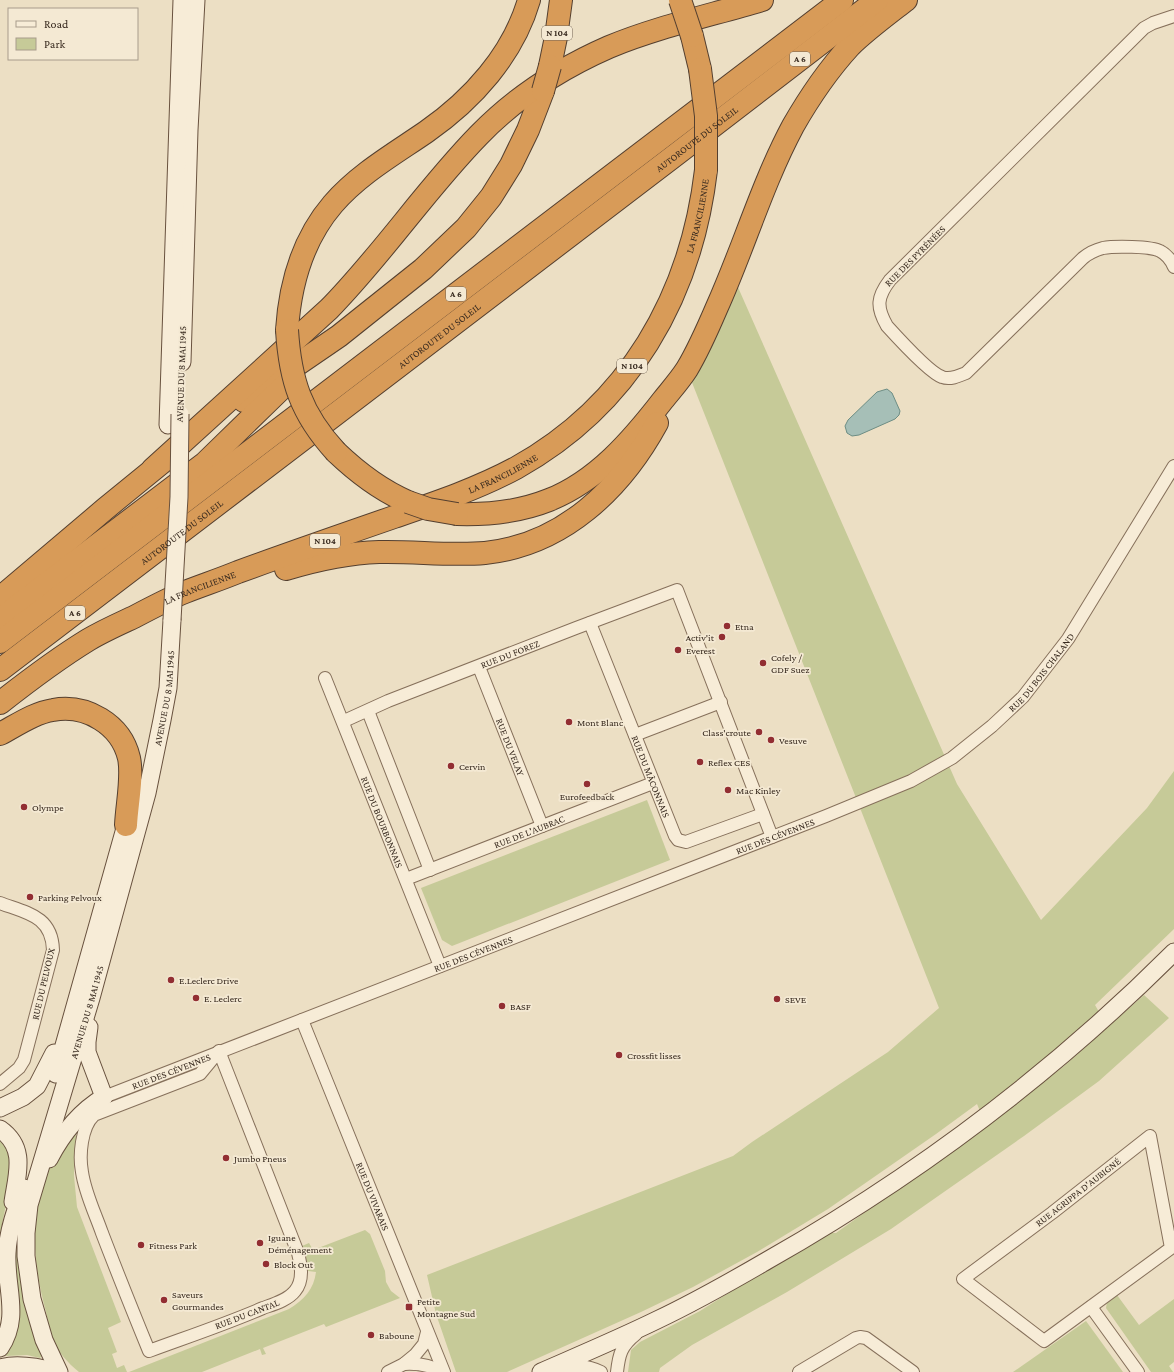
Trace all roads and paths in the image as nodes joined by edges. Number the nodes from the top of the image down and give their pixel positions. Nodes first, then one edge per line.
1 (182, 0) edge
2 (196, 0) edge
3 (529, 0) edge
4 (561, 0) edge
5 (680, 0) edge
6 (762, 0) edge
7 (842, 0) edge
8 (877, 0) edge
9 (906, 0) edge
10 (1174, 16) edge
11 (706, 131) junction
12 (1174, 267) edge
13 (339, 336) junction
14 (686, 370) junction
15 (174, 419) junction
16 (1174, 466) edge
17 (153, 469) junction
18 (0, 598) edge
19 (0, 619) edge
20 (167, 623) junction
21 (590, 623) junction
22 (104, 631) junction
23 (0, 642) edge
24 (479, 667) junction
25 (0, 670) edge
26 (325, 678) dead end
27 (721, 702) junction
28 (0, 703) edge
29 (368, 711) junction
30 (344, 721) junction
31 (0, 734) edge
32 (636, 735) junction
33 (653, 783) junction
34 (842, 810) joint
35 (763, 814) junction
36 (126, 825) junction
37 (542, 826) junction
38 (772, 837) junction
39 (430, 870) junction
40 (406, 879) junction
41 (0, 903) edge
42 (1174, 952) edge
43 (440, 966) junction
44 (90, 998) junction
45 (302, 1020) junction
46 (68, 1026) junction
47 (219, 1051) junction
48 (0, 1084) edge
49 (104, 1097) junction
50 (0, 1108) edge
51 (0, 1129) edge
52 (33, 1189) junction
53 (9, 1230) junction
54 (1091, 1307) junction
55 (657, 1320) junction
56 (427, 1332) junction
57 (0, 1348) edge
58 (404, 1364) junction
59 (0, 1368) edge
60 (56, 1372) edge
61 (59, 1372) edge
62 (388, 1372) edge
63 (443, 1372) edge
64 (541, 1372) edge
65 (562, 1372) edge
66 (601, 1372) edge
67 (617, 1372) edge
68 (799, 1372) edge
69 (913, 1372) edge
70 (1138, 1372) edge

1 - 15 main road, AVENUE DU 8 MAI 1945
2 - 15 main road, AVENUE DU 8 MAI 1945
3 - 14 highway, bridge
4 - 13 highway, N 104, bridge
5 - 11 highway, LA FRANCILIENNE / N 104, bridge
6 - 17 highway
7 - 23 highway, A 6
8 - 11 highway, AUTOROUTE DU SOLEIL / A 6
9 - 14 highway
10 - 12 street, RUE DES PYRÉNÉES
11 - 22 highway, LA FRANCILIENNE / N 104, bridge
11 - 25 highway, AUTOROUTE DU SOLEIL / A 6
13 - 17 highway, N 104
13 - 19 highway
14 - 22 highway
15 - 20 main road, AVENUE DU 8 MAI 1945
16 - 34 street, RUE DU BOIS CHALAND
17 - 18 highway, N 104
20 - 36 main road, AVENUE DU 8 MAI 1945
20 - 44 main road, AVENUE DU 8 MAI 1945
21 - 24 street, RUE DU FOREZ
21 - 27 street, RUE DU FOREZ
21 - 32 street, RUE DU MÂCONNAIS
22 - 28 highway, LA FRANCILIENNE / N 104
24 - 29 street, RUE DU FOREZ
24 - 37 street, RUE DU VELAY
26 - 30 street, RUE DU BOURBONNAIS
27 - 32 street
27 - 35 street
29 - 30 street, RUE DU FOREZ
29 - 39 street
30 - 40 street, RUE DU BOURBONNAIS
31 - 36 highway
32 - 33 street, RUE DU MÂCONNAIS
33 - 35 street, RUE DU MÂCONNAIS
33 - 37 street, RUE DE L'AUBRAC
34 - 38 street, RUE DES CÉVENNES
35 - 38 street
36 - 46 main road, AVENUE DU 8 MAI 1945
37 - 39 street, RUE DE L'AUBRAC
38 - 43 street, RUE DES CÉVENNES
39 - 40 street, RUE DE L'AUBRAC
40 - 43 street, RUE DU BOURBONNAIS
41 - 48 street, RUE DU PELVOUX
42 - 55 main road
43 - 45 street, RUE DES CÉVENNES
44 - 49 main road
44 - 52 main road, AVENUE DU 8 MAI 1945
45 - 47 street, RUE DES CÉVENNES
45 - 56 street, RUE DU VIVARAIS
46 - 50 main road
46 - 53 main road, AVENUE DU 8 MAI 1945
47 - 47 street, RUE DU CANTAL
47 - 49 street, RUE DES CÉVENNES
49 - 52 main road
51 - 53 main road
52 - 61 main road, AVENUE DU 8 MAI 1945
53 - 57 main road, AVENUE DU 8 MAI 1945
54 - 54 street, RUE AGRIPPA D'AUBIGNÉ
54 - 70 street
55 - 64 main road
55 - 67 street
56 - 58 street
56 - 63 street, RUE DU VIVARAIS
58 - 62 street
58 - 63 street
59 - 60 main road
65 - 66 street
68 - 69 street

